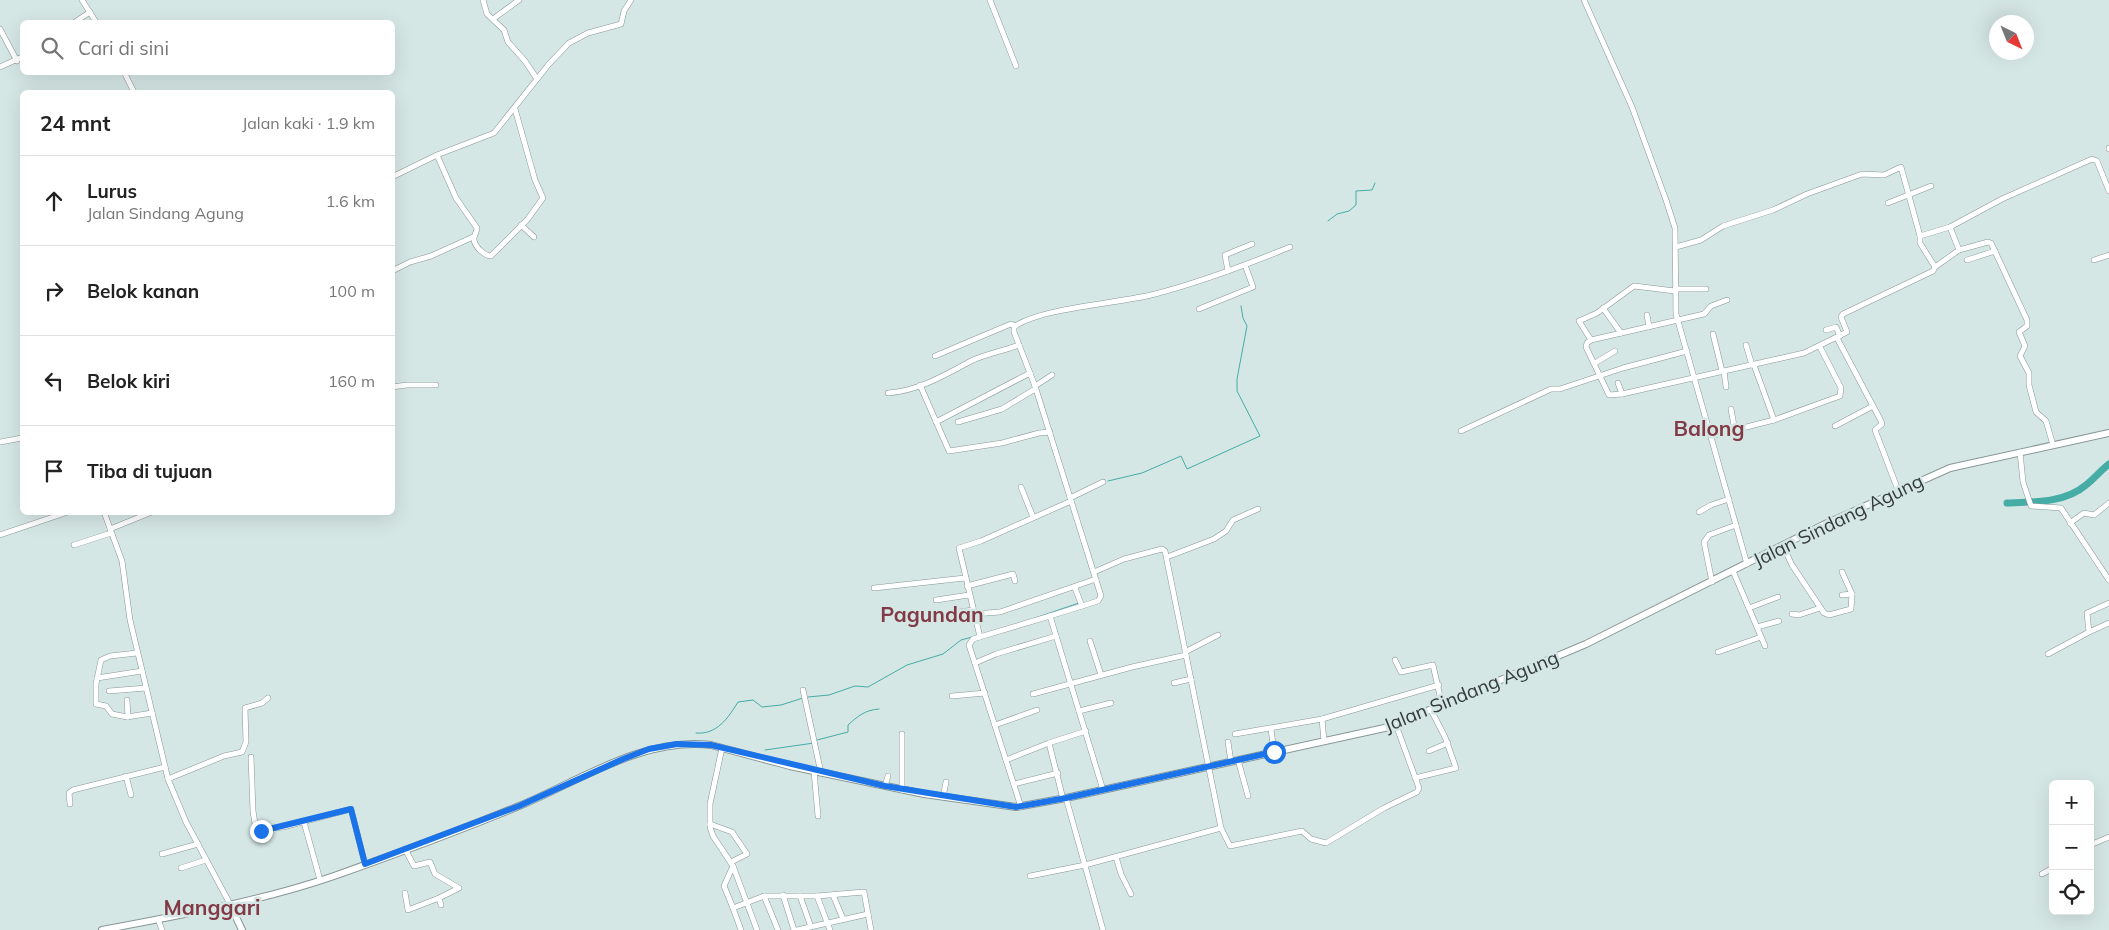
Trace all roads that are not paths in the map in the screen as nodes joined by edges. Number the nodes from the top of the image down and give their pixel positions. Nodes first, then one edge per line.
1 (82, 0) edge
2 (483, 0) edge
3 (519, 0) edge
4 (632, 0) edge
5 (990, 0) edge
6 (1584, 0) edge
7 (90, 12) junction
8 (493, 19) junction
9 (78, 20) edge
10 (95, 20) edge
11 (0, 29) edge
12 (20, 59) edge
13 (1016, 66) dead end
14 (0, 67) edge
15 (126, 75) edge
16 (537, 79) junction
17 (133, 90) edge
18 (515, 109) junction
19 (438, 155) junction
20 (2109, 169) edge
21 (2101, 171) junction
22 (395, 176) edge
23 (1931, 186) dead end
24 (2109, 191) edge
25 (1910, 195) junction
26 (1888, 203) dead end
27 (521, 225) junction
28 (1950, 227) junction
29 (1920, 236) junction
30 (473, 237) junction
31 (534, 237) dead end
32 (1252, 244) dead end
33 (1290, 247) dead end
34 (1676, 247) junction
35 (1959, 250) junction
36 (1995, 250) junction
37 (2109, 255) edge
38 (1967, 260) dead end
39 (2094, 260) dead end
40 (1245, 265) junction
41 (1935, 267) junction
42 (395, 270) edge
43 (1228, 272) junction
44 (1706, 289) dead end
45 (1675, 290) junction
46 (1727, 300) dead end
47 (1603, 308) junction
48 (1199, 309) dead end
49 (1647, 315) dead end
50 (1678, 321) junction
51 (1016, 326) junction
52 (1649, 327) junction
53 (1826, 330) dead end
54 (1621, 333) junction
55 (1712, 334) dead end
56 (1839, 337) junction
57 (1591, 340) junction
58 (1746, 345) dead end
59 (1019, 346) junction
60 (1820, 347) junction
61 (1615, 351) dead end
62 (1687, 352) junction
63 (935, 356) dead end
64 (1595, 363) junction
65 (1753, 365) junction
66 (1723, 371) junction
67 (1030, 373) junction
68 (1052, 375) dead end
69 (1600, 375) junction
70 (1694, 377) junction
71 (1618, 383) dead end
72 (436, 385) dead end
73 (920, 385) junction
74 (395, 387) edge
75 (1726, 387) dead end
76 (1035, 388) junction
77 (888, 393) dead end
78 (1622, 394) junction
79 (1873, 406) junction
80 (1731, 409) dead end
81 (1774, 420) junction
82 (936, 422) junction
83 (958, 422) dead end
84 (1835, 426) dead end
85 (1461, 431) dead end
86 (1735, 431) junction
87 (1050, 432) junction
88 (2109, 433) edge
89 (1711, 436) junction
90 (20, 438) edge
91 (0, 442) edge
92 (2053, 445) junction
93 (2020, 452) junction
94 (1103, 482) dead end
95 (1022, 487) dead end
96 (1898, 490) junction
97 (1070, 499) junction
98 (1729, 499) junction
99 (2109, 503) edge
100 (1258, 509) dead end
101 (1699, 512) dead end
102 (59, 515) edge
103 (105, 515) edge
104 (146, 515) edge
105 (1033, 517) junction
106 (2070, 523) junction
107 (1736, 525) junction
108 (111, 531) junction
109 (0, 535) edge
110 (74, 545) dead end
111 (1783, 546) junction
112 (1167, 557) junction
113 (1747, 564) junction
114 (1733, 571) junction
115 (1094, 572) junction
116 (1842, 572) dead end
117 (966, 578) junction
118 (1096, 579) junction
119 (2109, 580) edge
120 (1015, 581) dead end
121 (1712, 582) junction
122 (967, 586) junction
123 (874, 588) dead end
124 (1075, 588) junction
125 (1852, 594) junction
126 (969, 595) junction
127 (1842, 595) dead end
128 (1778, 597) dead end
129 (936, 600) dead end
130 (2109, 603) edge
131 (1081, 604) junction
132 (1749, 608) junction
133 (1820, 608) junction
134 (973, 612) junction
135 (946, 614) dead end
136 (1792, 614) dead end
137 (1050, 616) junction
138 (1779, 621) dead end
139 (2109, 623) edge
140 (1757, 626) junction
141 (2089, 632) junction
142 (1218, 635) dead end
143 (1056, 636) junction
144 (980, 637) junction
145 (1761, 637) junction
146 (1090, 640) dead end
147 (1765, 646) dead end
148 (1718, 652) dead end
149 (137, 653) junction
150 (1185, 654) junction
151 (2048, 654) dead end
152 (1395, 660) dead end
153 (975, 663) junction
154 (142, 670) junction
155 (1101, 675) junction
156 (97, 678) junction
157 (1191, 679) junction
158 (1071, 683) junction
159 (1174, 683) dead end
160 (1438, 685) junction
161 (146, 688) junction
162 (803, 690) dead end
163 (109, 691) dead end
164 (985, 692) junction
165 (1034, 694) dead end
166 (952, 696) dead end
167 (268, 698) dead end
168 (127, 700) dead end
169 (1111, 703) dead end
170 (1442, 705) junction
171 (1037, 710) dead end
172 (1431, 710) junction
173 (1079, 711) junction
174 (152, 712) junction
175 (128, 718) junction
176 (1322, 719) junction
177 (1396, 724) junction
178 (995, 725) junction
179 (1271, 729) junction
180 (1086, 731) junction
181 (902, 734) dead end
182 (1235, 734) dead end
183 (1228, 742) dead end
184 (1324, 742) junction
185 (1049, 743) junction
186 (1448, 743) junction
187 (722, 748) junction
188 (1429, 751) dead end
189 (1274, 752) junction
190 (251, 756) dead end
191 (1006, 760) junction
192 (1234, 761) junction
193 (165, 767) junction
194 (1208, 767) junction
195 (818, 772) junction
196 (1058, 773) junction
197 (126, 776) junction
198 (888, 776) dead end
199 (1415, 778) junction
200 (168, 779) junction
201 (946, 782) dead end
202 (1014, 784) junction
203 (885, 786) junction
204 (902, 790) junction
205 (1103, 790) junction
206 (131, 795) dead end
207 (942, 796) junction
208 (1248, 796) dead end
209 (1064, 799) junction
210 (70, 804) dead end
211 (1021, 807) junction
212 (818, 816) dead end
213 (304, 822) junction
214 (710, 824) junction
215 (1221, 828) junction
216 (2109, 837) edge
217 (2094, 843) edge
218 (198, 844) junction
219 (405, 849) junction
220 (162, 854) dead end
221 (1116, 857) junction
222 (206, 860) junction
223 (365, 864) junction
224 (732, 864) junction
225 (1085, 864) junction
226 (181, 868) dead end
227 (2049, 870) edge
228 (2042, 874) dead end
229 (1030, 876) dead end
230 (320, 880) junction
231 (406, 893) dead end
232 (1131, 894) dead end
233 (782, 895) junction
234 (833, 895) junction
235 (764, 896) junction
236 (800, 896) junction
237 (817, 896) junction
238 (439, 898) junction
239 (242, 901) junction
240 (747, 903) junction
241 (230, 904) junction
242 (442, 905) dead end
243 (732, 908) junction
244 (868, 914) junction
245 (237, 916) junction
246 (158, 919) junction
247 (843, 919) junction
248 (828, 922) junction
249 (811, 926) junction
250 (102, 930) edge
251 (162, 930) edge
252 (242, 930) edge
253 (741, 930) edge
254 (756, 930) edge
255 (778, 930) edge
256 (795, 930) edge
257 (830, 930) edge
258 (871, 930) edge
259 (1104, 930) edge

1 - 7 street
2 - 8 street
3 - 8 street
4 - 16 street
5 - 13 street
6 - 34 street
7 - 9 street
7 - 10 street
8 - 16 street
11 - 12 street
12 - 14 street
15 - 17 street
16 - 18 street
18 - 19 street
18 - 27 street
19 - 22 street
19 - 30 street
20 - 21 street
21 - 24 street
21 - 28 street
23 - 25 street
25 - 26 street
25 - 29 street
25 - 34 street
27 - 30 street
27 - 31 street
28 - 29 street
28 - 35 street
29 - 41 street
30 - 42 street
32 - 43 street
33 - 40 street
34 - 45 street
35 - 36 street
35 - 41 street
36 - 38 street
36 - 92 street
37 - 39 street
40 - 43 street
40 - 48 street
41 - 56 street
43 - 51 street
44 - 45 street
45 - 47 street
45 - 50 street
46 - 50 street
47 - 54 street
47 - 57 street
49 - 52 street
50 - 52 street
50 - 62 street
51 - 59 street
51 - 63 street
52 - 54 street
53 - 56 street
54 - 57 street
55 - 66 street
56 - 60 street
56 - 79 street
57 - 64 street
58 - 65 street
59 - 67 street
59 - 73 street
60 - 65 street
60 - 81 street
61 - 64 street
62 - 69 street
62 - 70 street
64 - 69 street
65 - 66 street
65 - 81 street
66 - 70 street
66 - 75 street
67 - 76 street
67 - 82 street
68 - 76 street
69 - 78 street
69 - 85 street
70 - 78 street
70 - 89 street
71 - 78 street
72 - 74 street
73 - 77 street
73 - 82 street
76 - 83 street
76 - 87 street
79 - 84 street
79 - 96 street
80 - 86 street
81 - 86 street
82 - 87 street
86 - 89 street
87 - 97 street
88 - 92 main road, Jalan Sindang Agung
89 - 98 street
90 - 91 street
92 - 93 main road, Jalan Sindang Agung
93 - 96 main road, Jalan Sindang Agung
93 - 106 street
94 - 97 street
95 - 105 street
96 - 111 main road, Jalan Sindang Agung
97 - 105 street
97 - 115 street
98 - 101 street
98 - 107 street
99 - 106 street
100 - 112 street
102 - 109 street
103 - 108 street
104 - 108 street
105 - 117 street
106 - 119 street
107 - 113 street
107 - 121 street
108 - 110 street
108 - 149 street
111 - 113 main road, Jalan Sindang Agung
111 - 133 street
112 - 115 street
112 - 150 street
113 - 114 main road, Jalan Sindang Agung
114 - 121 main road, Jalan Sindang Agung
114 - 132 street
115 - 118 street
116 - 125 street
117 - 122 street
117 - 123 street
118 - 124 street
118 - 131 street
120 - 122 street
121 - 170 main road, Jalan Sindang Agung
122 - 126 street
124 - 131 street
124 - 134 street
125 - 127 street
125 - 133 street
126 - 129 street
126 - 134 street
128 - 132 street
130 - 141 street
131 - 137 street
132 - 140 street
133 - 136 street
134 - 135 street
134 - 144 street
137 - 143 street
137 - 144 street
138 - 140 street
139 - 141 street
140 - 145 street
141 - 151 street
142 - 150 street
143 - 153 street
143 - 158 street
144 - 153 street
145 - 147 street
145 - 148 street
146 - 155 street
149 - 154 street
149 - 156 street
150 - 155 street
150 - 157 street
152 - 160 street
153 - 164 street
154 - 156 street
154 - 161 street
155 - 158 street
156 - 175 street
157 - 159 street
157 - 194 street
158 - 165 street
158 - 173 street
160 - 170 street
160 - 176 street
161 - 163 street
161 - 174 street
162 - 195 street
164 - 166 street
164 - 178 street
167 - 200 street
168 - 175 street
169 - 173 street
170 - 172 main road, Jalan Sindang Agung
171 - 178 street
172 - 177 main road, Jalan Sindang Agung
172 - 186 street
173 - 180 street
174 - 175 street
174 - 193 street
176 - 179 street
176 - 184 street
177 - 184 main road, Jalan Sindang Agung
177 - 199 street
178 - 191 street
179 - 182 street
179 - 189 street
180 - 185 street
180 - 205 street
181 - 204 street
183 - 192 street
184 - 189 main road, Jalan Sindang Agung
185 - 191 street
185 - 196 street
186 - 188 street
186 - 199 street
187 - 195 main road, Jalan Sindang Agung
187 - 214 street
187 - 219 main road, Jalan Sindang Agung
189 - 192 main road, Jalan Sindang Agung
190 - 213 street
191 - 202 street
192 - 194 main road, Jalan Sindang Agung
192 - 208 street
193 - 197 street
193 - 200 street
194 - 205 main road, Jalan Sindang Agung
194 - 215 street
195 - 203 main road, Jalan Sindang Agung
195 - 212 street
196 - 202 street
196 - 209 street
197 - 206 street
197 - 210 street
198 - 203 street
199 - 215 street
200 - 218 street
201 - 207 street
202 - 211 street
203 - 204 main road, Jalan Sindang Agung
204 - 207 main road, Jalan Sindang Agung
205 - 209 main road, Jalan Sindang Agung
207 - 211 main road, Jalan Sindang Agung
209 - 211 main road, Jalan Sindang Agung
209 - 225 street
213 - 223 street
213 - 230 street
214 - 224 street
214 - 224 street
215 - 221 street
216 - 217 street
218 - 220 street
218 - 222 street
219 - 223 main road, Jalan Sindang Agung
219 - 238 street
221 - 225 street
221 - 232 street
222 - 226 street
222 - 241 street
223 - 230 main road, Jalan Sindang Agung
224 - 240 street
224 - 243 street
225 - 229 street
225 - 259 street
227 - 228 street
230 - 239 main road, Jalan Sindang Agung
231 - 238 street
233 - 235 street
233 - 236 street
233 - 256 street
234 - 237 street
234 - 244 street
234 - 247 street
235 - 240 street
235 - 255 street
236 - 237 street
236 - 249 street
237 - 248 street
238 - 242 street
239 - 241 main road, Jalan Sindang Agung
239 - 245 main road
240 - 243 street
240 - 254 street
241 - 245 main road
241 - 246 main road, Jalan Sindang Agung
243 - 253 street
244 - 247 street
244 - 258 street
245 - 252 main road
246 - 250 main road, Jalan Sindang Agung
246 - 251 street
247 - 248 street
248 - 249 street
248 - 257 street
249 - 256 street

